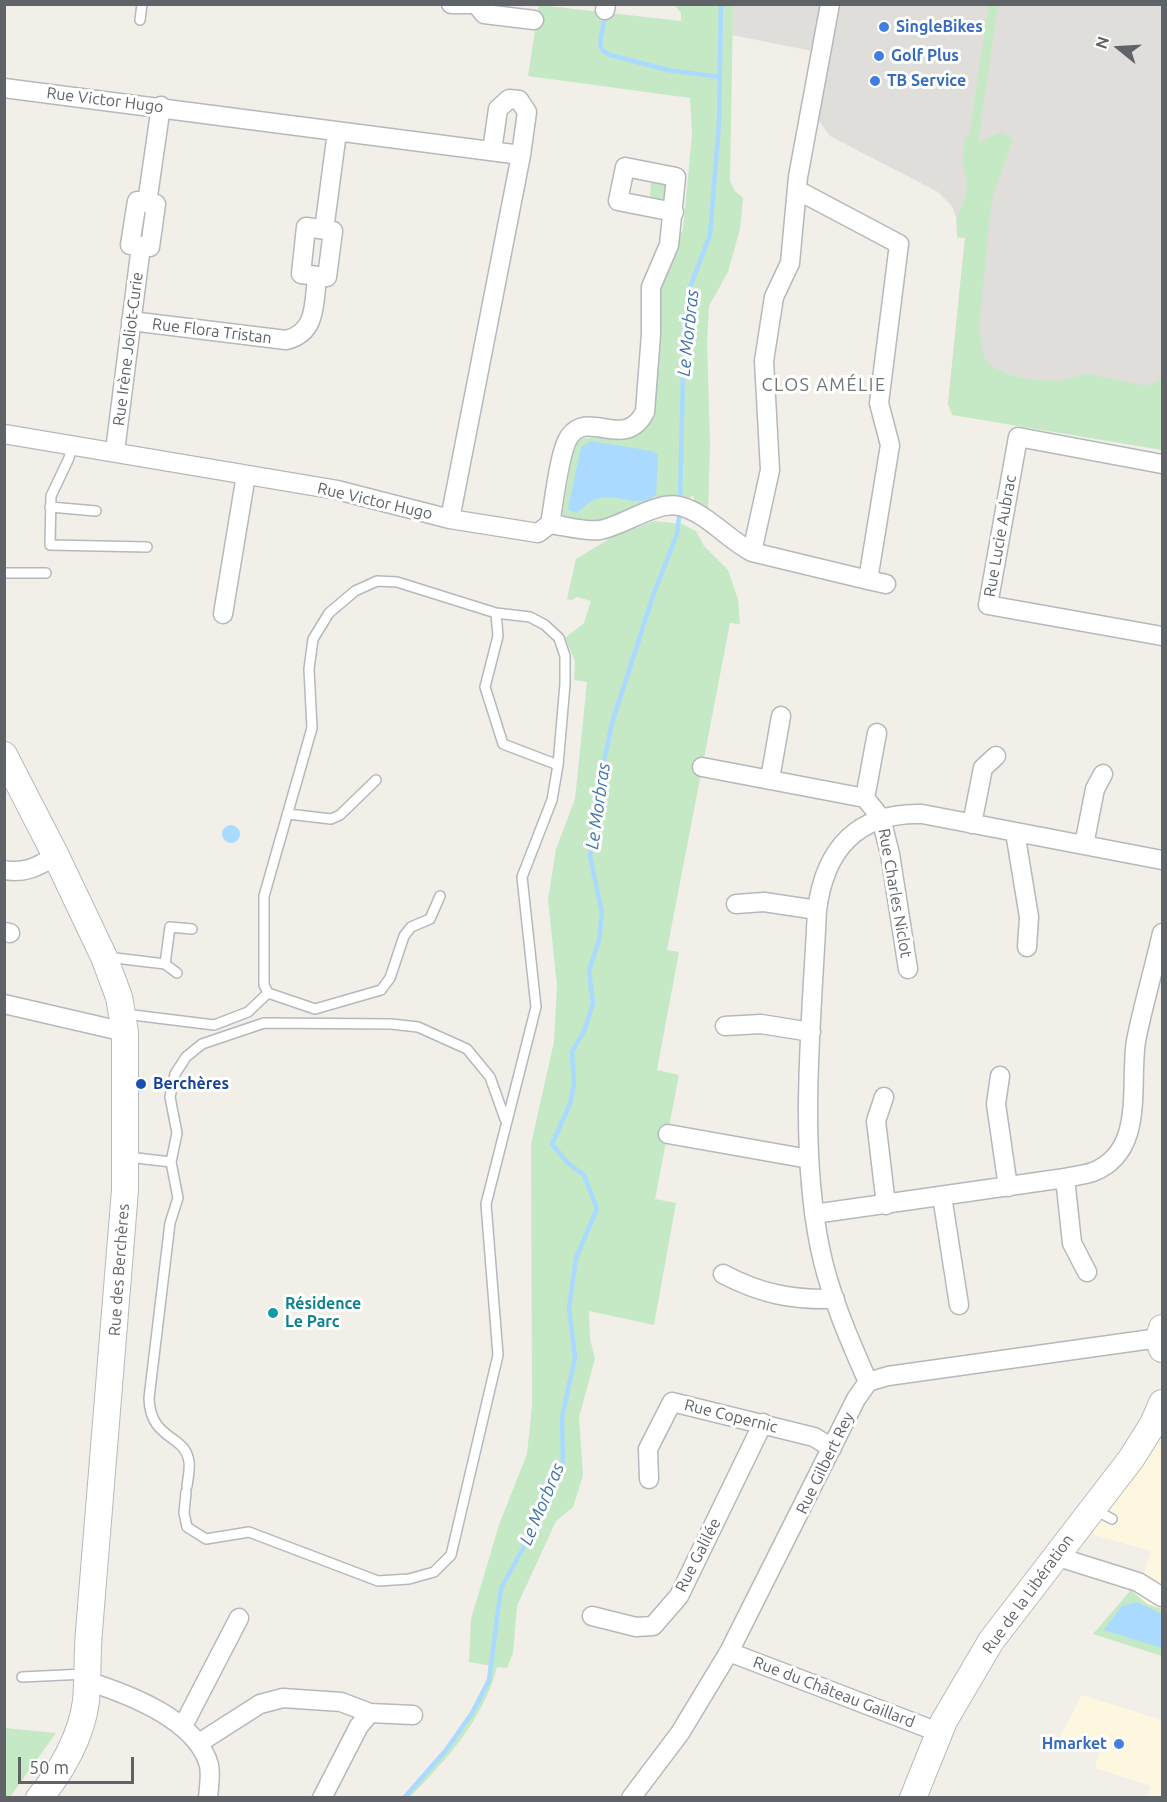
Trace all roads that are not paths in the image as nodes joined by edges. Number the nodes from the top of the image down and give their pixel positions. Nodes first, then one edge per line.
1 (142, 4) edge
2 (450, 4) edge
3 (471, 4) edge
4 (476, 4) edge
5 (830, 4) edge
6 (140, 20) dead end
7 (534, 20) dead end
8 (4, 88) edge
9 (161, 106) junction
10 (337, 132) junction
11 (492, 151) junction
12 (521, 155) junction
13 (799, 191) junction
14 (674, 212) dead end
15 (324, 230) junction
16 (317, 276) junction
17 (131, 321) junction
18 (4, 434) edge
19 (72, 444) junction
20 (115, 451) junction
21 (1162, 464) edge
22 (246, 475) junction
23 (50, 507) junction
24 (96, 511) dead end
25 (450, 519) junction
26 (550, 524) junction
27 (147, 547) dead end
28 (752, 552) junction
29 (4, 573) edge
30 (46, 573) dead end
31 (868, 580) junction
32 (886, 584) dead end
33 (223, 614) dead end
34 (496, 614) junction
35 (1162, 636) edge
36 (781, 716) dead end
37 (877, 733) dead end
38 (4, 755) edge
39 (996, 756) dead end
40 (558, 765) junction
41 (702, 767) dead end
42 (1103, 774) dead end
43 (770, 779) junction
44 (376, 780) dead end
45 (865, 798) junction
46 (288, 814) junction
47 (881, 818) junction
48 (972, 824) junction
49 (1015, 832) junction
50 (1084, 845) junction
51 (56, 856) junction
52 (1162, 860) edge
53 (4, 870) edge
54 (440, 896) dead end
55 (736, 904) dead end
56 (818, 910) junction
57 (192, 929) dead end
58 (1162, 933) edge
59 (1027, 947) dead end
60 (104, 957) junction
61 (165, 964) junction
62 (908, 969) dead end
63 (177, 973) dead end
64 (268, 993) junction
65 (4, 1004) edge
66 (120, 1025) junction
67 (725, 1026) dead end
68 (811, 1032) junction
69 (1000, 1076) dead end
70 (884, 1097) dead end
71 (506, 1119) junction
72 (668, 1134) dead end
73 (126, 1157) junction
74 (809, 1159) junction
75 (171, 1162) junction
76 (1065, 1178) junction
77 (1008, 1187) junction
78 (942, 1196) junction
79 (886, 1204) junction
80 (814, 1214) junction
81 (1087, 1272) dead end
82 (723, 1275) dead end
83 (835, 1299) junction
84 (960, 1305) dead end
85 (1161, 1338) edge
86 (868, 1382) junction
87 (1159, 1414) edge
88 (763, 1423) junction
89 (832, 1448) junction
90 (649, 1479) dead end
91 (1055, 1556) junction
92 (1162, 1597) edge
93 (592, 1616) dead end
94 (239, 1618) dead end
95 (729, 1652) junction
96 (22, 1677) dead end
97 (87, 1678) junction
98 (370, 1713) junction
99 (413, 1715) dead end
100 (183, 1726) junction
101 (939, 1732) junction
102 (199, 1743) junction
103 (39, 1797) edge
104 (208, 1797) edge
105 (322, 1797) edge
106 (631, 1797) edge
107 (913, 1797) edge

1 - 6 lane
2 - 3 street
4 - 7 street
5 - 13 street
8 - 9 street, Rue Victor Hugo
9 - 10 street, Rue Victor Hugo
9 - 17 street, Rue Irène Joliot-Curie
10 - 11 street, Rue Victor Hugo
10 - 15 street, Rue Flora Tristan
11 - 12 street, Rue Victor Hugo
11 - 12 street, Rue Victor Hugo
12 - 25 street, Rue Victor Hugo
13 - 28 street
13 - 31 street
14 - 26 street
15 - 16 street, Rue Flora Tristan
15 - 16 street
16 - 17 street, Rue Flora Tristan
17 - 20 street, Rue Irène Joliot-Curie
18 - 19 street, Rue Victor Hugo
19 - 20 street, Rue Victor Hugo
19 - 23 lane
20 - 22 street, Rue Victor Hugo
21 - 35 street, Rue Lucie Aubrac
22 - 25 street, Rue Victor Hugo
22 - 33 street
23 - 24 lane
23 - 27 lane
25 - 26 street
26 - 28 street
28 - 31 street
29 - 30 lane
31 - 32 street
34 - 40 lane
34 - 40 lane
34 - 46 lane
36 - 43 street
37 - 45 street
38 - 51 street, Rue des Berchères
39 - 48 street
40 - 71 lane
41 - 43 street
42 - 50 street
43 - 45 street
44 - 46 lane
45 - 47 street, Rue Charles Niclot
46 - 64 lane
47 - 48 street, Rue Charles Niclot
47 - 56 street, Rue Charles Niclot
47 - 62 street, Rue Charles Niclot
48 - 49 street, Rue Charles Niclot
49 - 50 street, Rue Charles Niclot
49 - 59 street
50 - 52 street, Rue Charles Niclot
51 - 53 street
51 - 60 street, Rue des Berchères
54 - 64 lane
55 - 56 street
56 - 68 street, Rue Charles Niclot
57 - 61 lane
58 - 76 street
60 - 61 lane
60 - 66 street, Rue des Berchères
61 - 63 lane
64 - 66 lane
65 - 66 street
66 - 73 street, Rue des Berchères
67 - 68 street
68 - 74 street, Rue Charles Niclot
69 - 77 street
70 - 79 street
71 - 75 lane
71 - 75 lane
72 - 74 street
73 - 75 lane
73 - 97 street, Rue des Berchères
74 - 80 street, Rue Charles Niclot
76 - 77 street
76 - 81 street
77 - 78 street
78 - 79 street
78 - 84 street
79 - 80 street
80 - 83 street, Rue Charles Niclot
82 - 83 street
83 - 86 street, Rue Charles Niclot
85 - 86 street
86 - 89 street, Rue Gilbert Rey
87 - 91 street, Rue de la Libération
88 - 89 street, Rue Copernic
88 - 90 street, Rue Copernic
88 - 93 street, Rue Galilée
89 - 95 street, Rue Gilbert Rey
91 - 92 street
91 - 101 street, Rue de la Libération
94 - 100 street
95 - 101 street, Rue du Château Gaillard
95 - 106 street, Rue Gilbert Rey
96 - 97 lane
97 - 100 street
97 - 103 street, Rue des Berchères
98 - 99 street
98 - 102 street
98 - 105 street
100 - 102 street
101 - 107 street, Rue de la Libération
102 - 104 street

